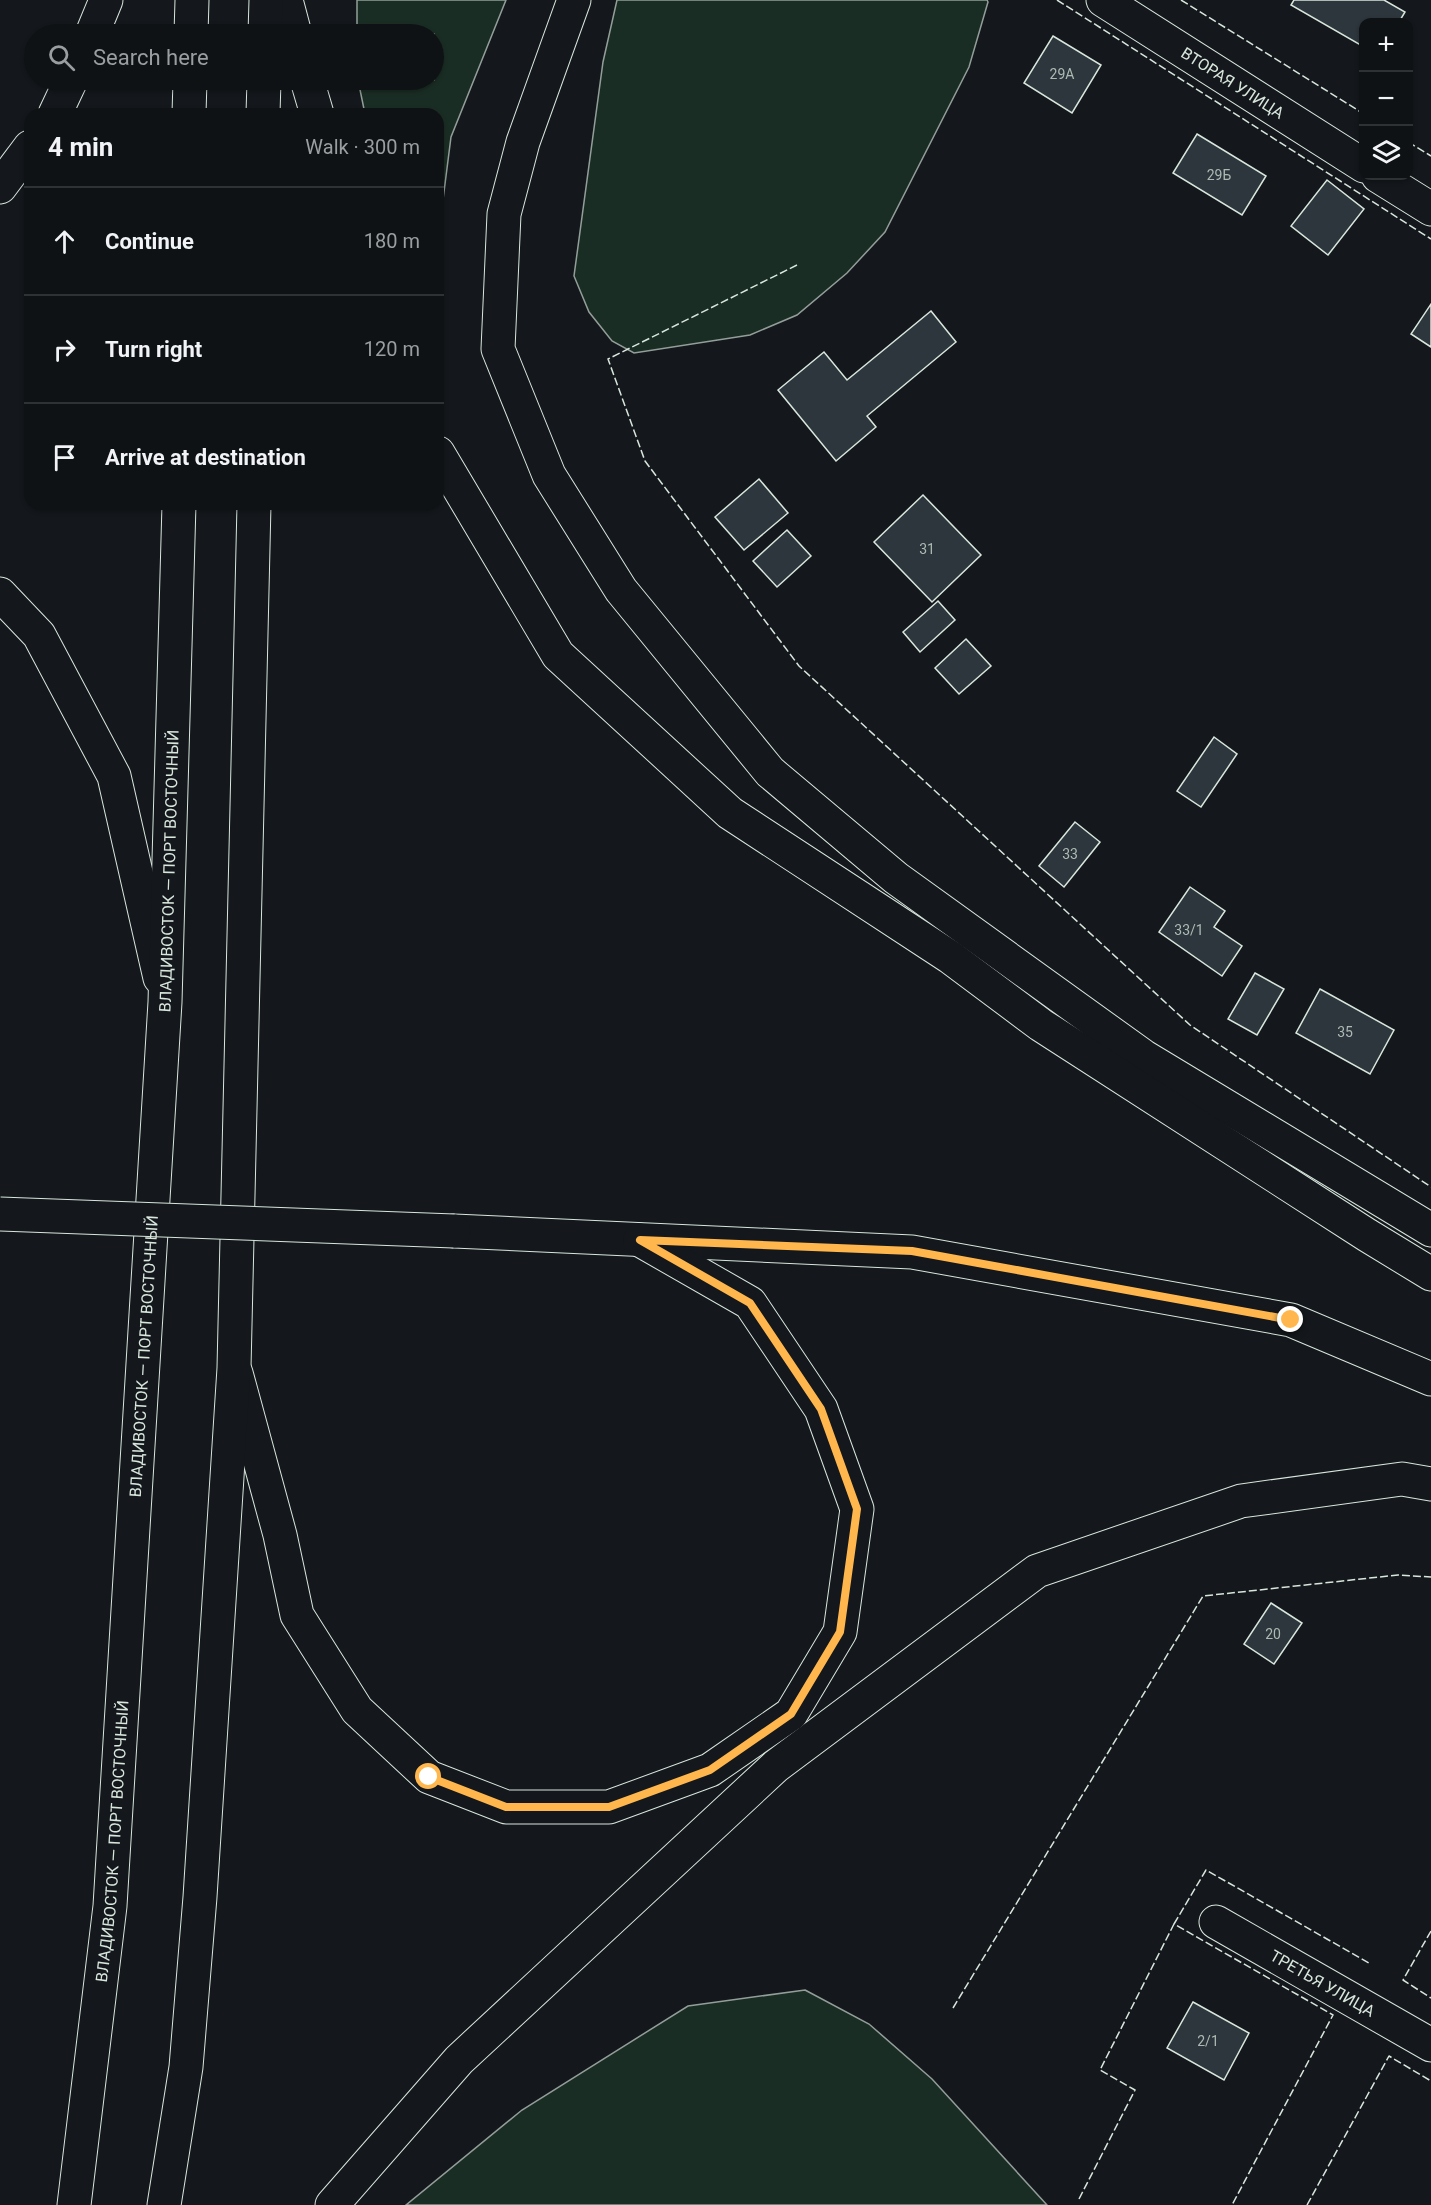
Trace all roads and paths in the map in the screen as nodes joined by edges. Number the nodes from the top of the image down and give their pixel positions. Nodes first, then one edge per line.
1 (106, 0) edge
2 (192, 0) edge
3 (266, 0) edge
4 (286, 0) edge
5 (574, 0) edge
6 (1102, 0) edge
7 (96, 24) edge
8 (192, 24) edge
9 (265, 24) edge
10 (292, 24) edge
11 (66, 90) edge
12 (190, 90) edge
13 (264, 90) edge
14 (311, 90) edge
15 (58, 108) edge
16 (189, 108) edge
17 (263, 108) edge
18 (315, 108) edge
19 (24, 155) edge
20 (1359, 163) edge
21 (1384, 180) edge
22 (0, 187) edge
23 (1431, 209) edge
24 (444, 463) edge
25 (179, 510) edge
26 (254, 510) edge
27 (0, 594) edge
28 (165, 1002) junction
29 (0, 1215) edge
30 (1431, 1230) edge
31 (640, 1240) junction
32 (1431, 1274) edge
33 (234, 1368) junction
34 (1431, 1379) edge
35 (1431, 1484) edge
36 (1216, 1922) dead end
37 (1431, 2045) edge
38 (74, 2205) edge
39 (164, 2205) edge
40 (332, 2205) edge

1 - 7 main road
2 - 8 main road
3 - 9 main road
4 - 10 main road
5 - 30 main road
6 - 20 main road, ВТОРАЯ УЛИЦА
11 - 15 main road
12 - 16 main road
13 - 17 main road
14 - 18 main road
19 - 22 main road
21 - 23 main road
24 - 32 main road
25 - 28 main road, ВЛАДИВОСТОК — ПОРТ ВОСТОЧНЫЙ
26 - 33 main road
27 - 28 main road
28 - 38 main road, ВЛАДИВОСТОК — ПОРТ ВОСТОЧНЫЙ
29 - 31 main road, bridge
31 - 33 main road
31 - 34 main road
33 - 39 main road
35 - 40 main road
36 - 37 main road, ТРЕТЬЯ УЛИЦА

